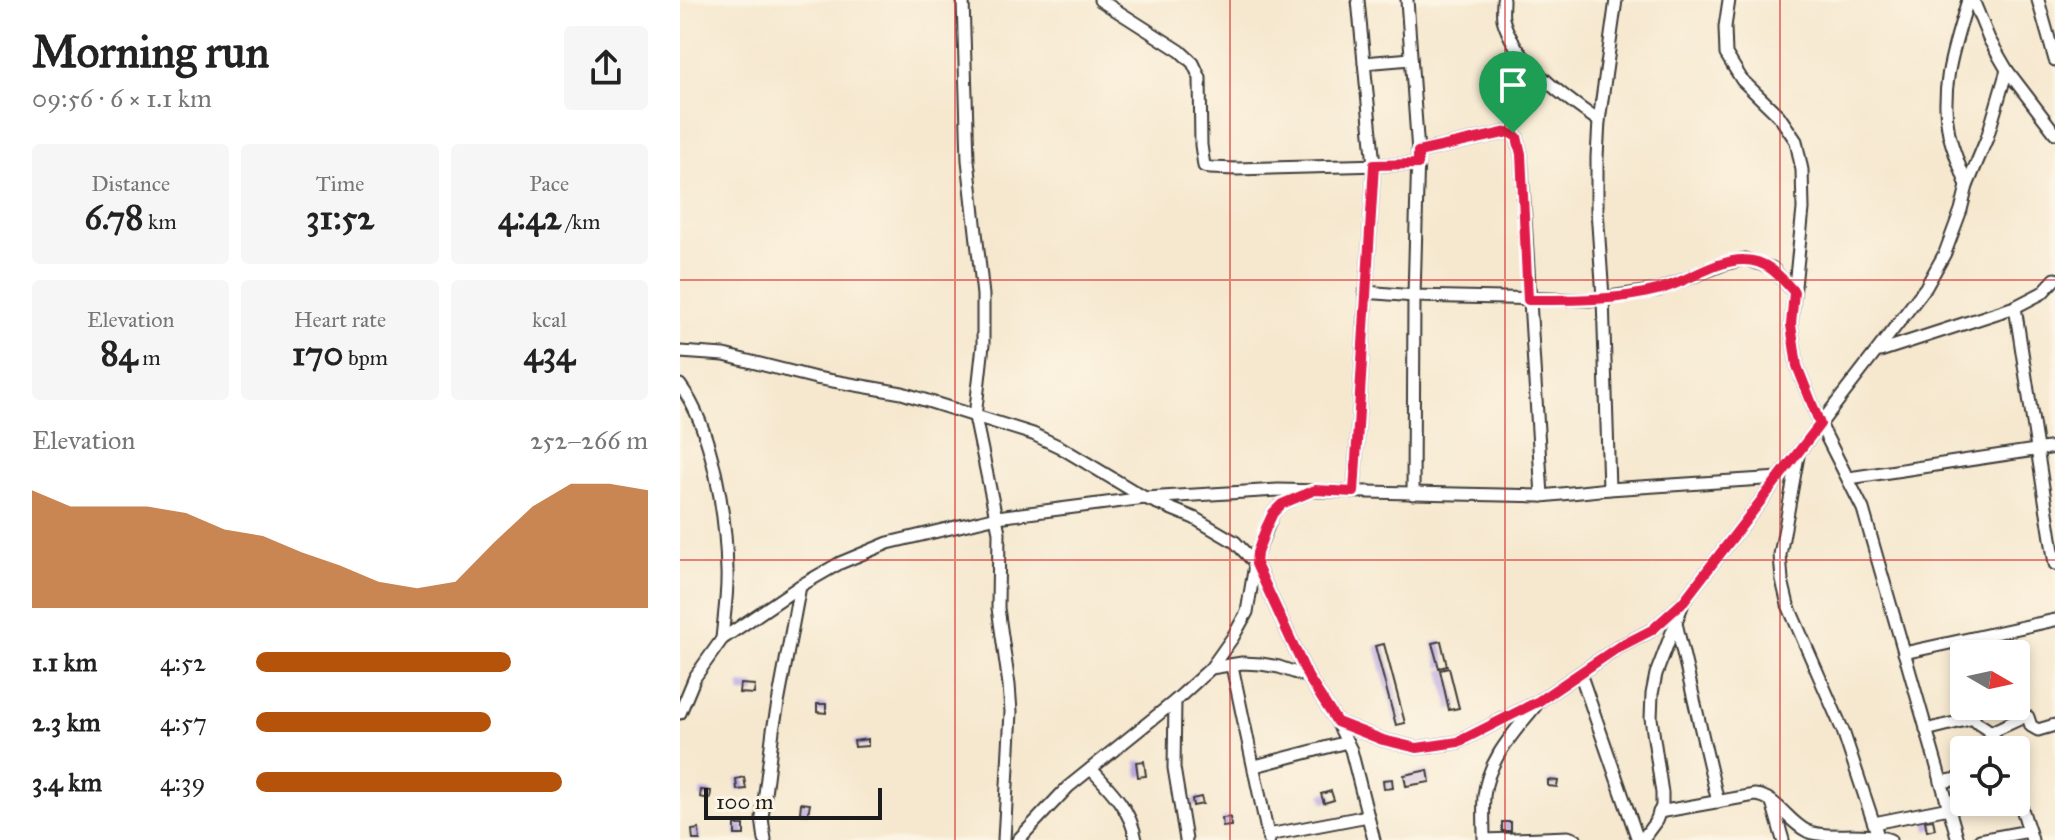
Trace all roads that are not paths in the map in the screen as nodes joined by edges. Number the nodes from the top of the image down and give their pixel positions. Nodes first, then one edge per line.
1 (1100, 0) edge
2 (1358, 0) edge
3 (1407, 0) edge
4 (1503, 0) edge
5 (1616, 0) edge
6 (1729, 0) edge
7 (1970, 0) edge
8 (2038, 0) edge
9 (962, 1) edge
10 (1411, 59) junction
11 (2055, 60) edge
12 (1364, 63) junction
13 (2007, 70) junction
14 (1599, 121) junction
15 (2055, 133) edge
16 (1418, 158) junction
17 (1374, 165) junction
18 (1967, 186) junction
19 (2055, 279) edge
20 (1365, 292) junction
21 (1794, 292) junction
22 (1414, 296) junction
23 (1603, 297) junction
24 (1528, 300) junction
25 (2015, 307) junction
26 (1878, 351) junction
27 (680, 352) edge
28 (680, 385) edge
29 (975, 417) junction
30 (1820, 424) junction
31 (2055, 447) edge
32 (2038, 449) junction
33 (1799, 452) junction
34 (1779, 478) junction
35 (1849, 478) junction
36 (1609, 489) junction
37 (1315, 490) junction
38 (1354, 492) junction
39 (1413, 494) junction
40 (1542, 496) junction
41 (1145, 498) junction
42 (997, 517) junction
43 (1256, 564) junction
44 (2055, 564) edge
45 (800, 586) junction
46 (1683, 602) junction
47 (2055, 620) edge
48 (1676, 622) junction
49 (722, 639) junction
50 (1971, 639) joint
51 (1904, 653) junction
52 (1232, 666) junction
53 (1211, 668) junction
54 (1580, 673) junction
55 (1308, 677) junction
56 (683, 696) edge
57 (1175, 701) junction
58 (1539, 701) junction
59 (680, 713) edge
60 (1952, 720) edge
61 (1976, 720) edge
62 (1337, 722) junction
63 (2055, 725) edge
64 (1926, 730) junction
65 (1991, 732) junction
66 (1993, 736) edge
67 (1347, 742) junction
68 (1255, 766) junction
69 (1091, 769) junction
70 (1950, 780) edge
71 (1941, 782) junction
72 (1771, 801) junction
73 (1718, 802) junction
74 (1949, 808) junction
75 (1659, 812) junction
76 (1368, 816) junction
77 (2024, 816) edge
78 (1874, 823) junction
79 (2031, 836) edge
80 (1269, 837) edge
81 (1884, 838) edge
82 (765, 840) edge
83 (1004, 840) edge
84 (1018, 840) edge
85 (1136, 840) edge
86 (1186, 840) edge
87 (1374, 840) edge
88 (1576, 840) edge
89 (1640, 840) edge
90 (1783, 840) edge
91 (1958, 840) edge
92 (1980, 840) edge

1 - 17 street
2 - 12 street
3 - 10 street
4 - 14 street
5 - 14 street
6 - 21 street
7 - 13 street
7 - 18 street
8 - 11 street
9 - 29 street
10 - 12 street
10 - 16 street
12 - 17 street
13 - 15 street
13 - 18 street
14 - 23 street
16 - 17 street
16 - 22 street
16 - 24 street
17 - 20 street
18 - 26 street
19 - 25 street
20 - 22 street
20 - 38 street
21 - 23 street
21 - 30 street
22 - 24 street
22 - 39 street
23 - 24 street
23 - 36 street
24 - 40 street
25 - 26 street
25 - 32 street
26 - 30 street
27 - 29 street
28 - 49 street
29 - 41 street
29 - 42 street
30 - 33 street
30 - 35 street
31 - 32 street
32 - 35 street
32 - 44 street
33 - 34 street
33 - 78 street
34 - 36 street
34 - 46 street
35 - 51 street
36 - 40 street
37 - 38 street
37 - 41 street
37 - 43 street
38 - 39 street
39 - 40 street
41 - 42 street
41 - 43 street
42 - 45 street
42 - 83 street
43 - 53 street
43 - 55 street
45 - 49 street
45 - 82 street
46 - 48 street
46 - 54 street
47 - 50 street
48 - 73 street
48 - 75 street
49 - 56 street
50 - 51 street
51 - 64 street
52 - 53 street
52 - 55 street
52 - 68 street
53 - 57 street
54 - 58 street
54 - 89 street
55 - 62 street
56 - 59 street
57 - 69 street
57 - 86 street
58 - 62 street
58 - 88 street
60 - 64 street
61 - 65 street
62 - 67 street
63 - 65 street
64 - 71 street
65 - 66 street
67 - 68 street
67 - 76 street
68 - 80 street
69 - 84 street
69 - 85 street
70 - 71 street
71 - 74 street
72 - 73 street
72 - 81 street
72 - 90 street
73 - 75 street
74 - 78 street
74 - 91 street
75 - 89 street
76 - 80 street
76 - 87 street
77 - 79 street
78 - 81 street
79 - 92 street

